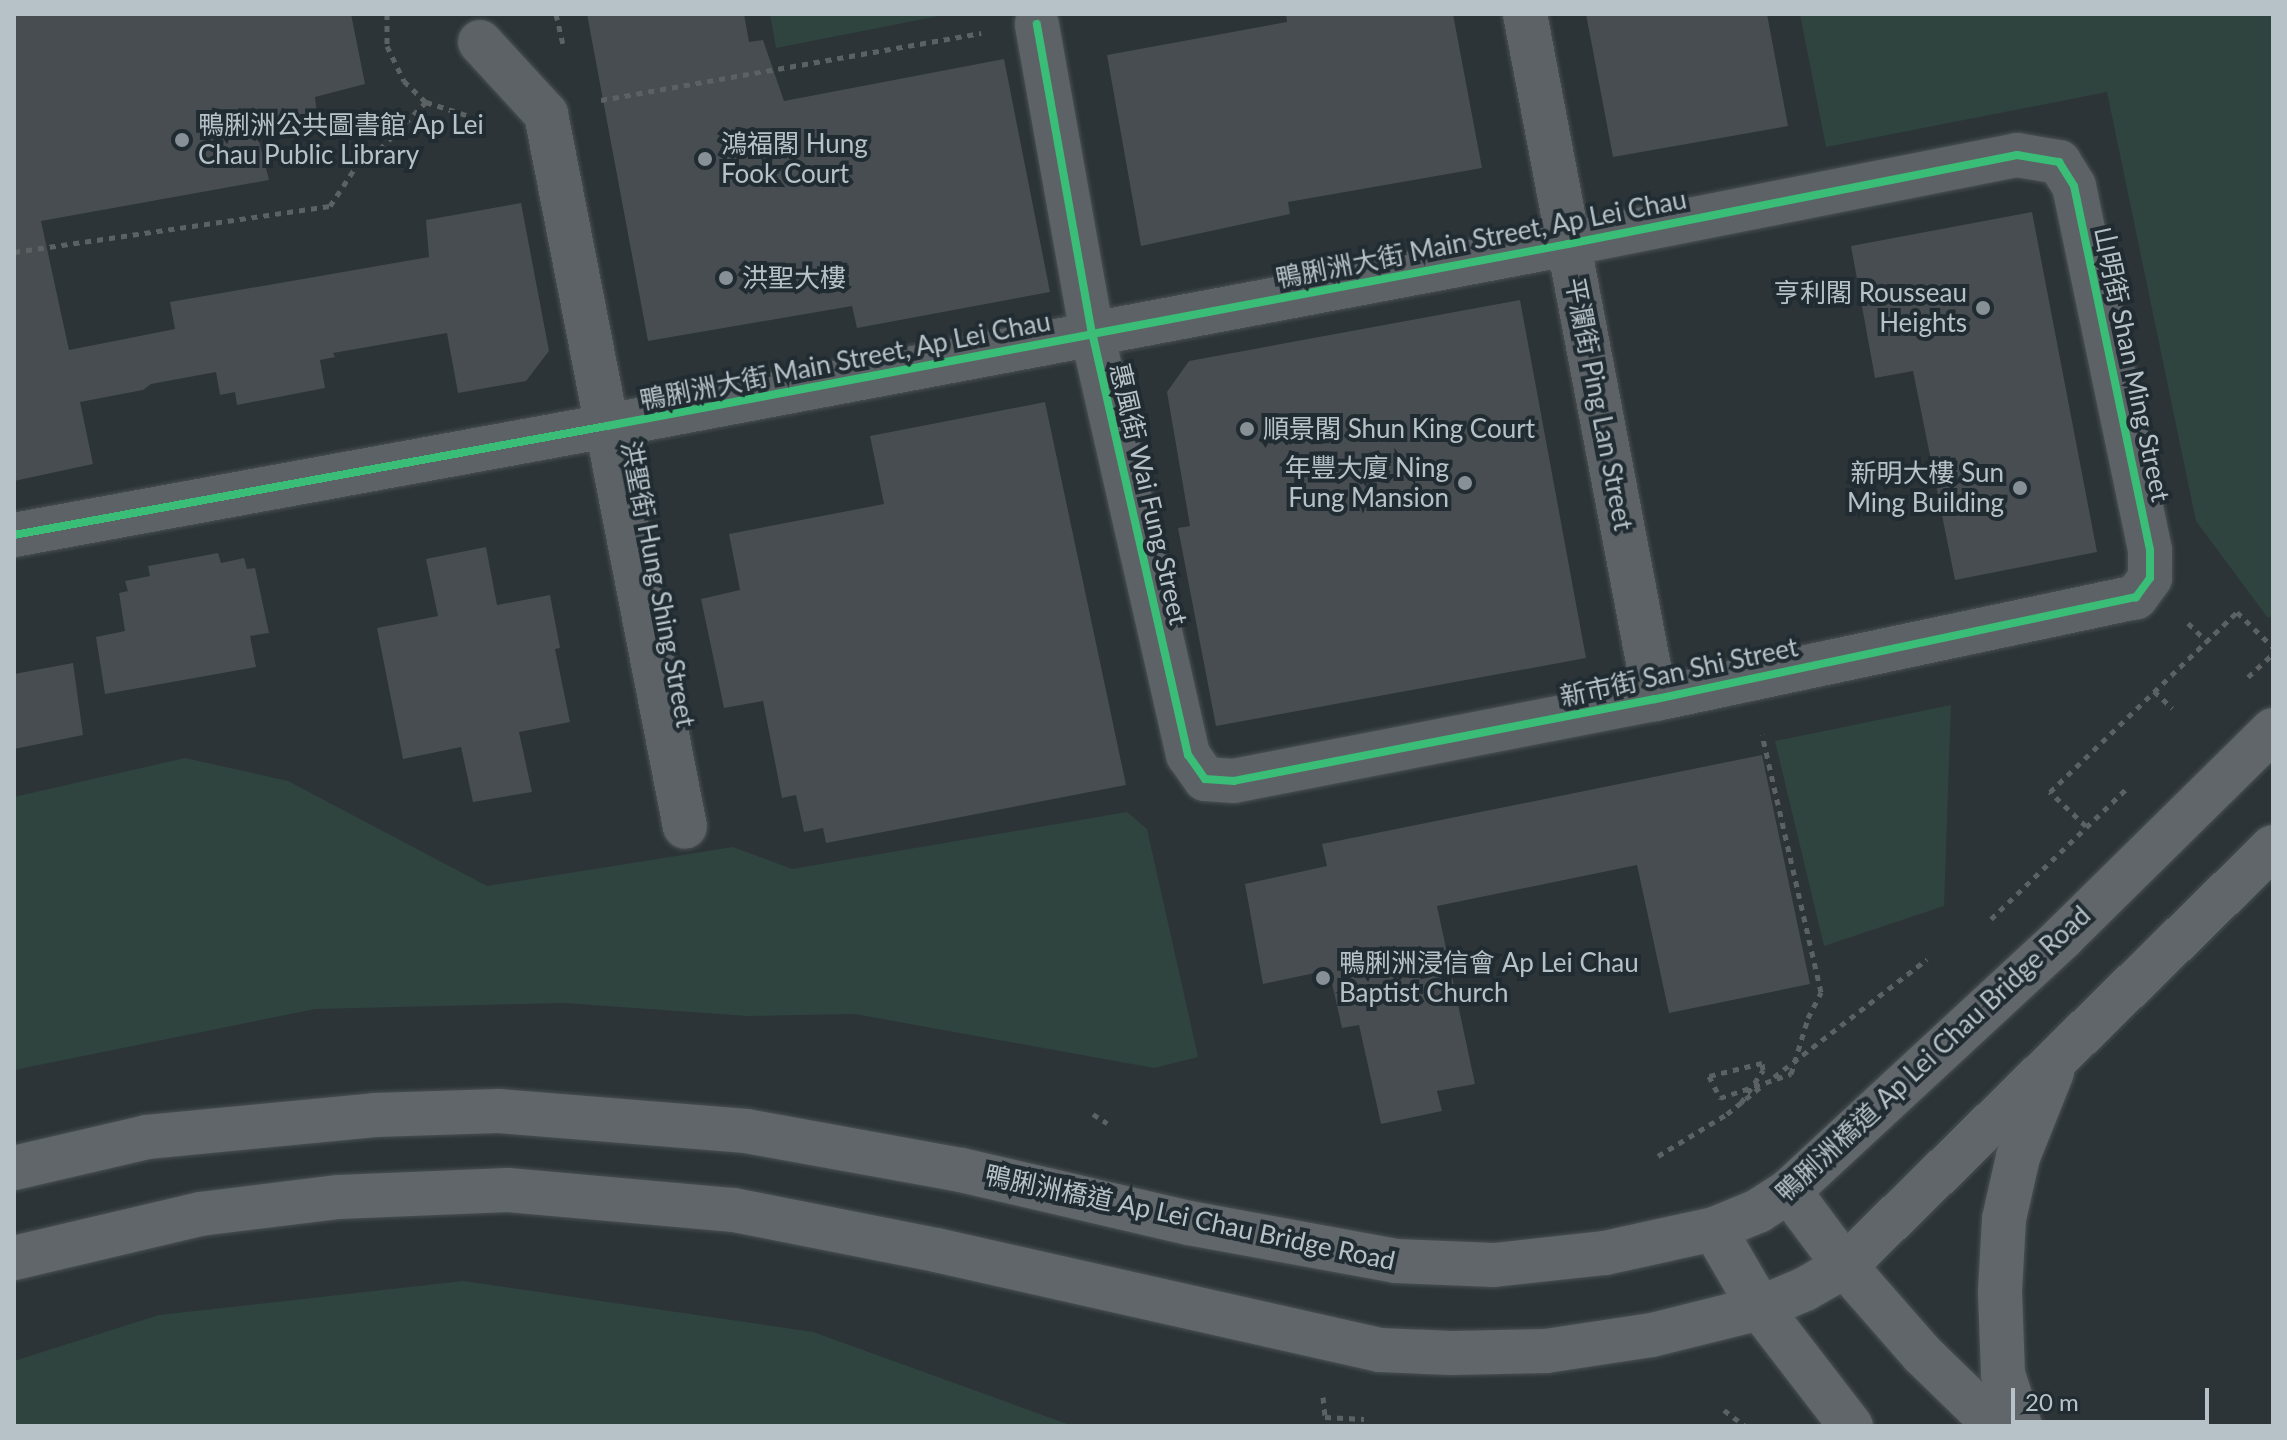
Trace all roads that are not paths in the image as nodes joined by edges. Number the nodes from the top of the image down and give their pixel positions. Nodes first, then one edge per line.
1 (1525, 14) edge
2 (1037, 24) road end
3 (480, 42) dead end
4 (2059, 162) joint
5 (1568, 244) junction
6 (1092, 334) junction
7 (607, 426) junction
8 (14, 535) edge
9 (2150, 578) joint
10 (1655, 699) junction
11 (2273, 730) edge
12 (1205, 779) joint
13 (685, 827) dead end
14 (2273, 847) edge
15 (2059, 1055) junction
16 (14, 1168) edge
17 (1789, 1191) junction
18 (1714, 1229) junction
19 (14, 1258) edge
20 (1845, 1266) junction
21 (1760, 1308) junction
22 (1851, 1426) edge
23 (1996, 1426) edge
24 (2020, 1426) edge

1 - 5 street, 平瀾街 Ping Lan Street
2 - 6 street, 惠風街 Wai Fung Street
3 - 7 street, 洪聖街 Hung Shing Street
4 - 5 street, 鴨脷洲大街 Main Street, Ap Lei Chau
4 - 9 street, 山明街 Shan Ming Street
5 - 6 street, 鴨脷洲大街 Main Street, Ap Lei Chau
5 - 10 street, 平瀾街 Ping Lan Street
6 - 7 street, 鴨脷洲大街 Main Street, Ap Lei Chau
6 - 12 street, 惠風街 Wai Fung Street
7 - 8 street, 鴨脷洲大街 Main Street, Ap Lei Chau
7 - 13 street, 洪聖街 Hung Shing Street
9 - 10 street, 新市街 San Shi Street
10 - 12 street, 新市街 San Shi Street
11 - 17 main road, 鴨脷洲橋道 Ap Lei Chau Bridge Road
14 - 15 main road
15 - 20 main road
15 - 24 main road
16 - 18 main road, 鴨脷洲橋道 Ap Lei Chau Bridge Road
17 - 18 main road, 鴨脷洲橋道 Ap Lei Chau Bridge Road
17 - 20 main road
18 - 21 main road
19 - 21 main road
20 - 21 main road
20 - 23 main road
21 - 22 main road

